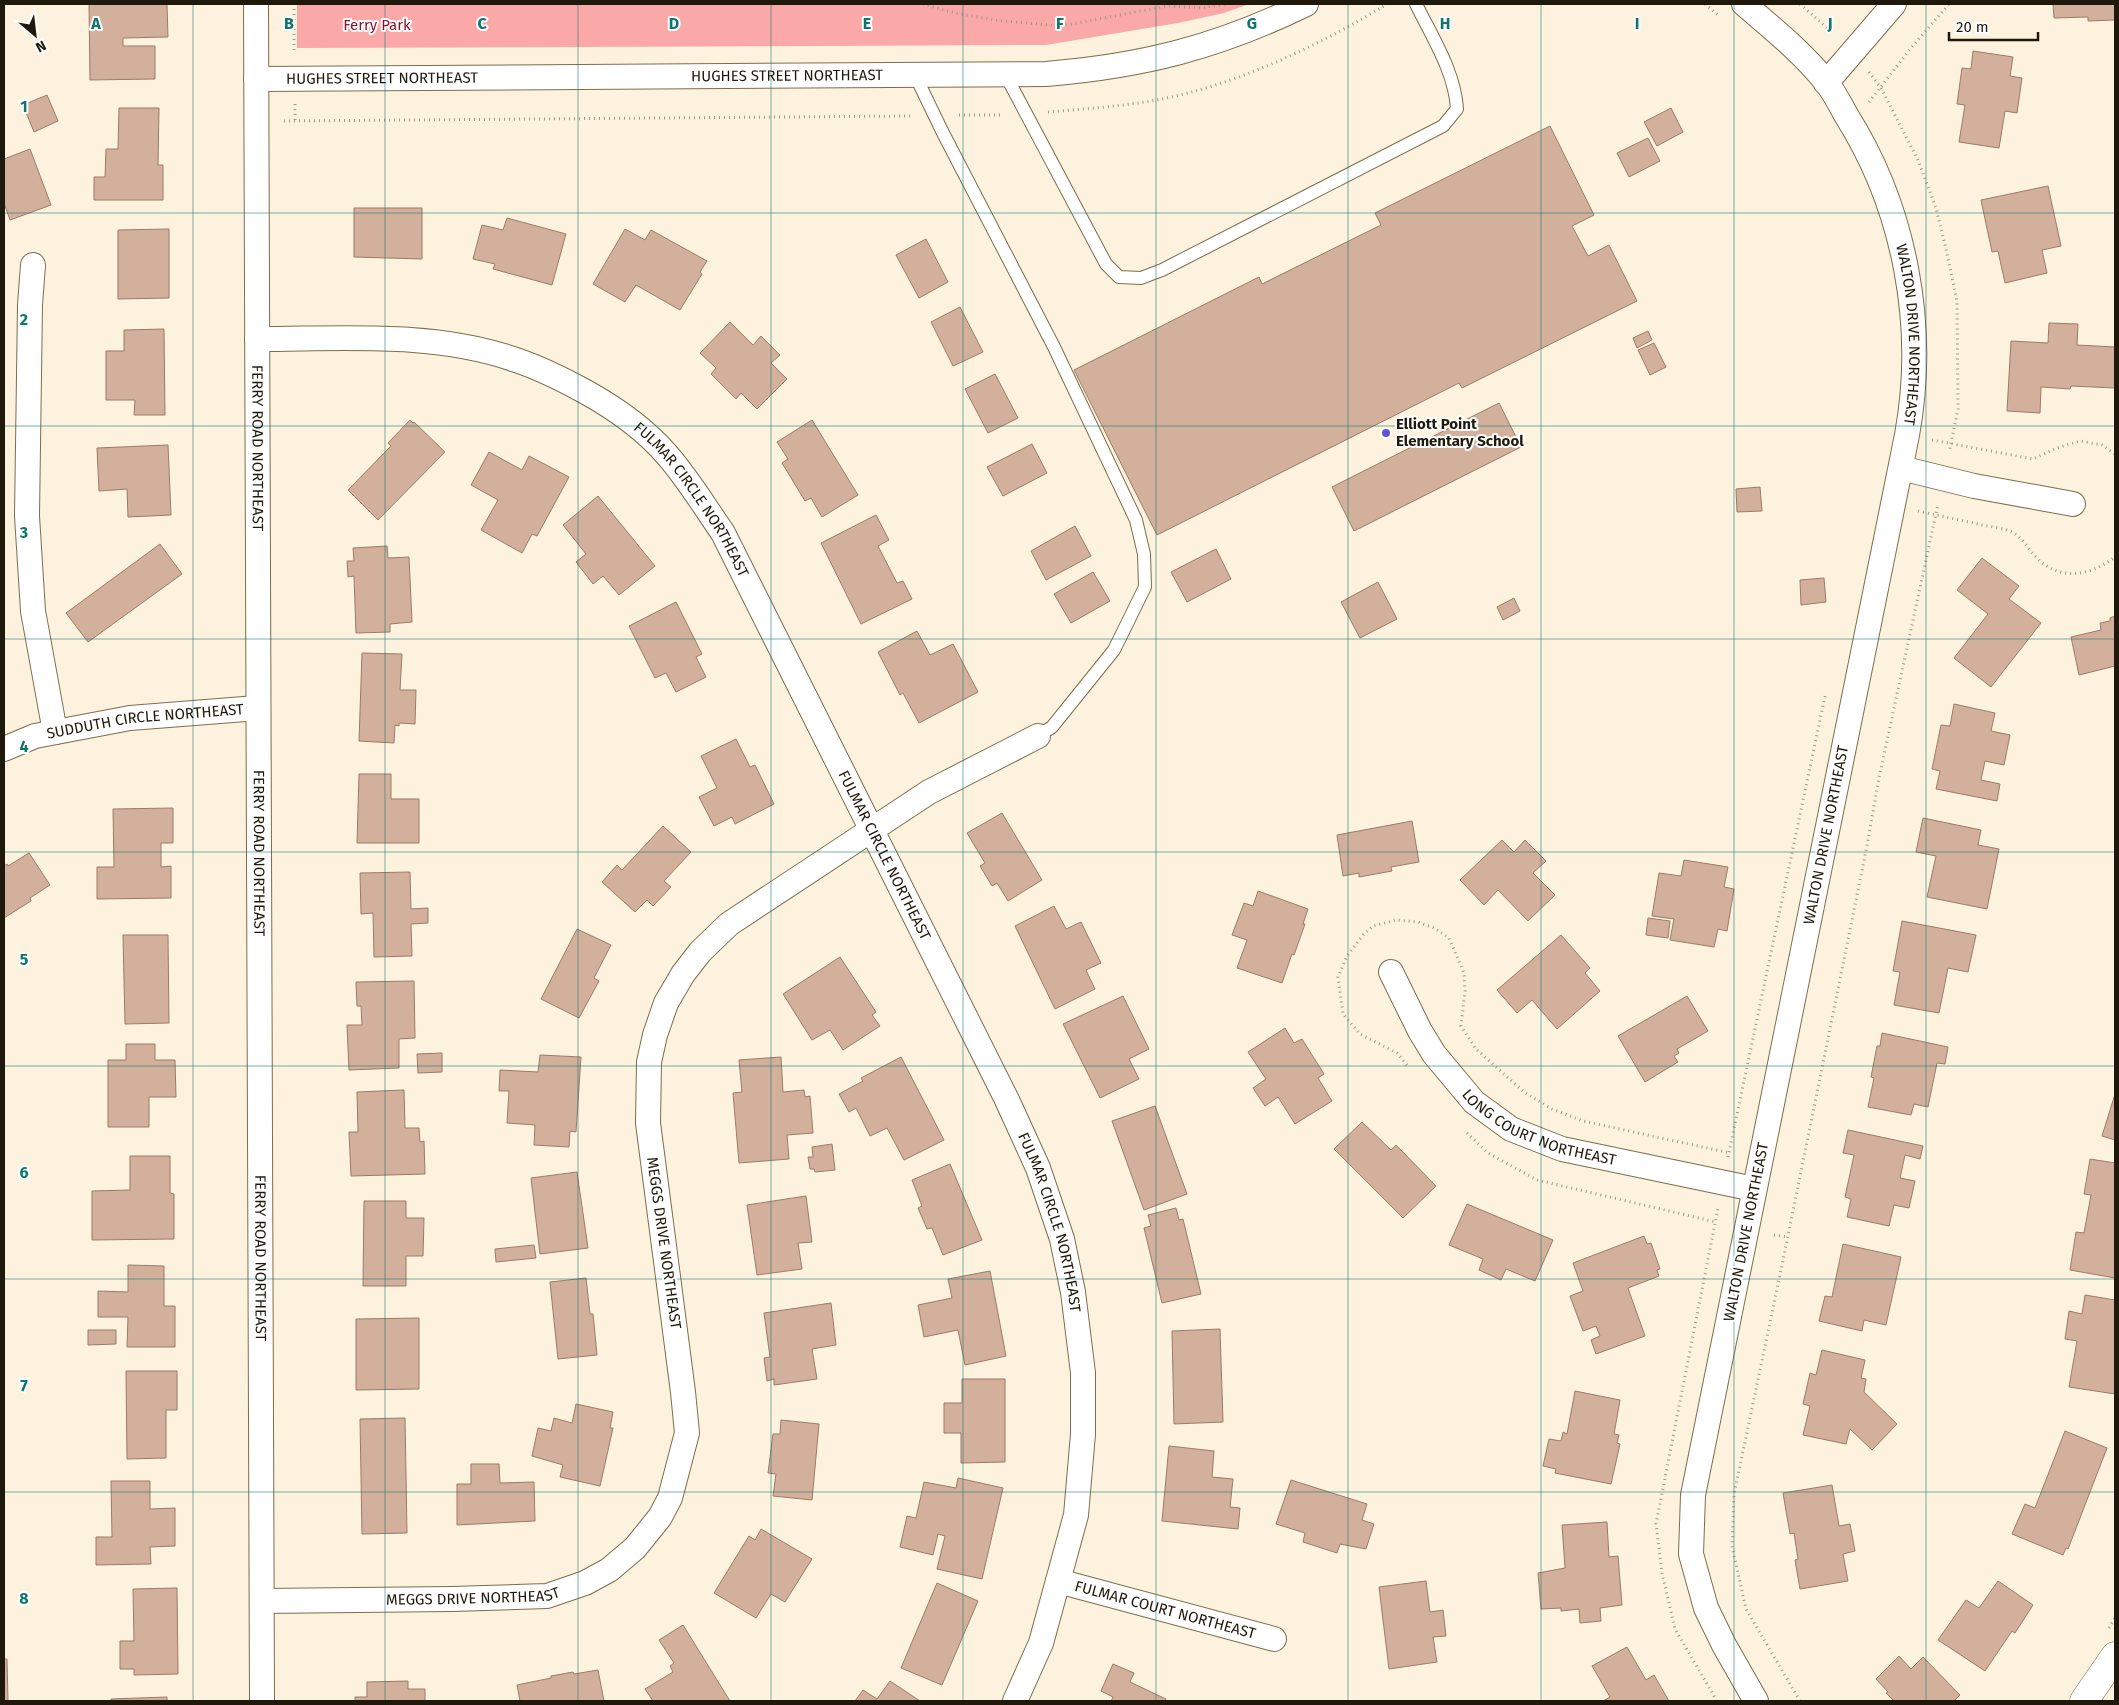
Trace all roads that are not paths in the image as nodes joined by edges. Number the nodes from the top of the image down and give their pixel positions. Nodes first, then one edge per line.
1 (256, 4) edge
2 (1306, 4) edge
3 (1416, 4) edge
4 (1744, 4) edge
5 (1894, 4) edge
6 (1005, 74) junction
7 (915, 75) junction
8 (256, 79) junction
9 (1826, 82) junction
10 (33, 265) dead end
11 (257, 340) junction
12 (1901, 468) junction
13 (2074, 504) dead end
14 (258, 708) junction
15 (54, 732) junction
16 (1038, 736) joint
17 (4, 749) edge
18 (872, 830) junction
19 (1391, 972) dead end
20 (1754, 1189) junction
21 (1058, 1581) junction
22 (262, 1601) junction
23 (1274, 1639) dead end
24 (2115, 1656) edge
25 (262, 1701) edge
26 (1015, 1701) edge
27 (1756, 1701) edge
28 (2084, 1701) edge

1 - 8 street, FERRY ROAD NORTHEAST
2 - 6 street, HUGHES STREET NORTHEAST
3 - 6 lane
4 - 9 street, WALTON DRIVE NORTHEAST
5 - 9 street
6 - 7 street, HUGHES STREET NORTHEAST
7 - 8 street, HUGHES STREET NORTHEAST
7 - 16 lane
8 - 11 street, FERRY ROAD NORTHEAST
9 - 12 street, WALTON DRIVE NORTHEAST
10 - 15 street
11 - 14 street, FERRY ROAD NORTHEAST
11 - 18 street, FULMAR CIRCLE NORTHEAST
12 - 13 street
12 - 20 street, WALTON DRIVE NORTHEAST
14 - 15 street, SUDDUTH CIRCLE NORTHEAST
14 - 22 street, FERRY ROAD NORTHEAST
15 - 17 street, SUDDUTH CIRCLE NORTHEAST
16 - 18 street, MEGGS DRIVE NORTHEAST
18 - 21 street, FULMAR CIRCLE NORTHEAST
18 - 22 street, MEGGS DRIVE NORTHEAST
19 - 20 street, LONG COURT NORTHEAST
20 - 27 street, WALTON DRIVE NORTHEAST
21 - 23 street, FULMAR COURT NORTHEAST
21 - 26 street, FULMAR CIRCLE NORTHEAST
22 - 25 street, FERRY ROAD NORTHEAST
24 - 28 street

